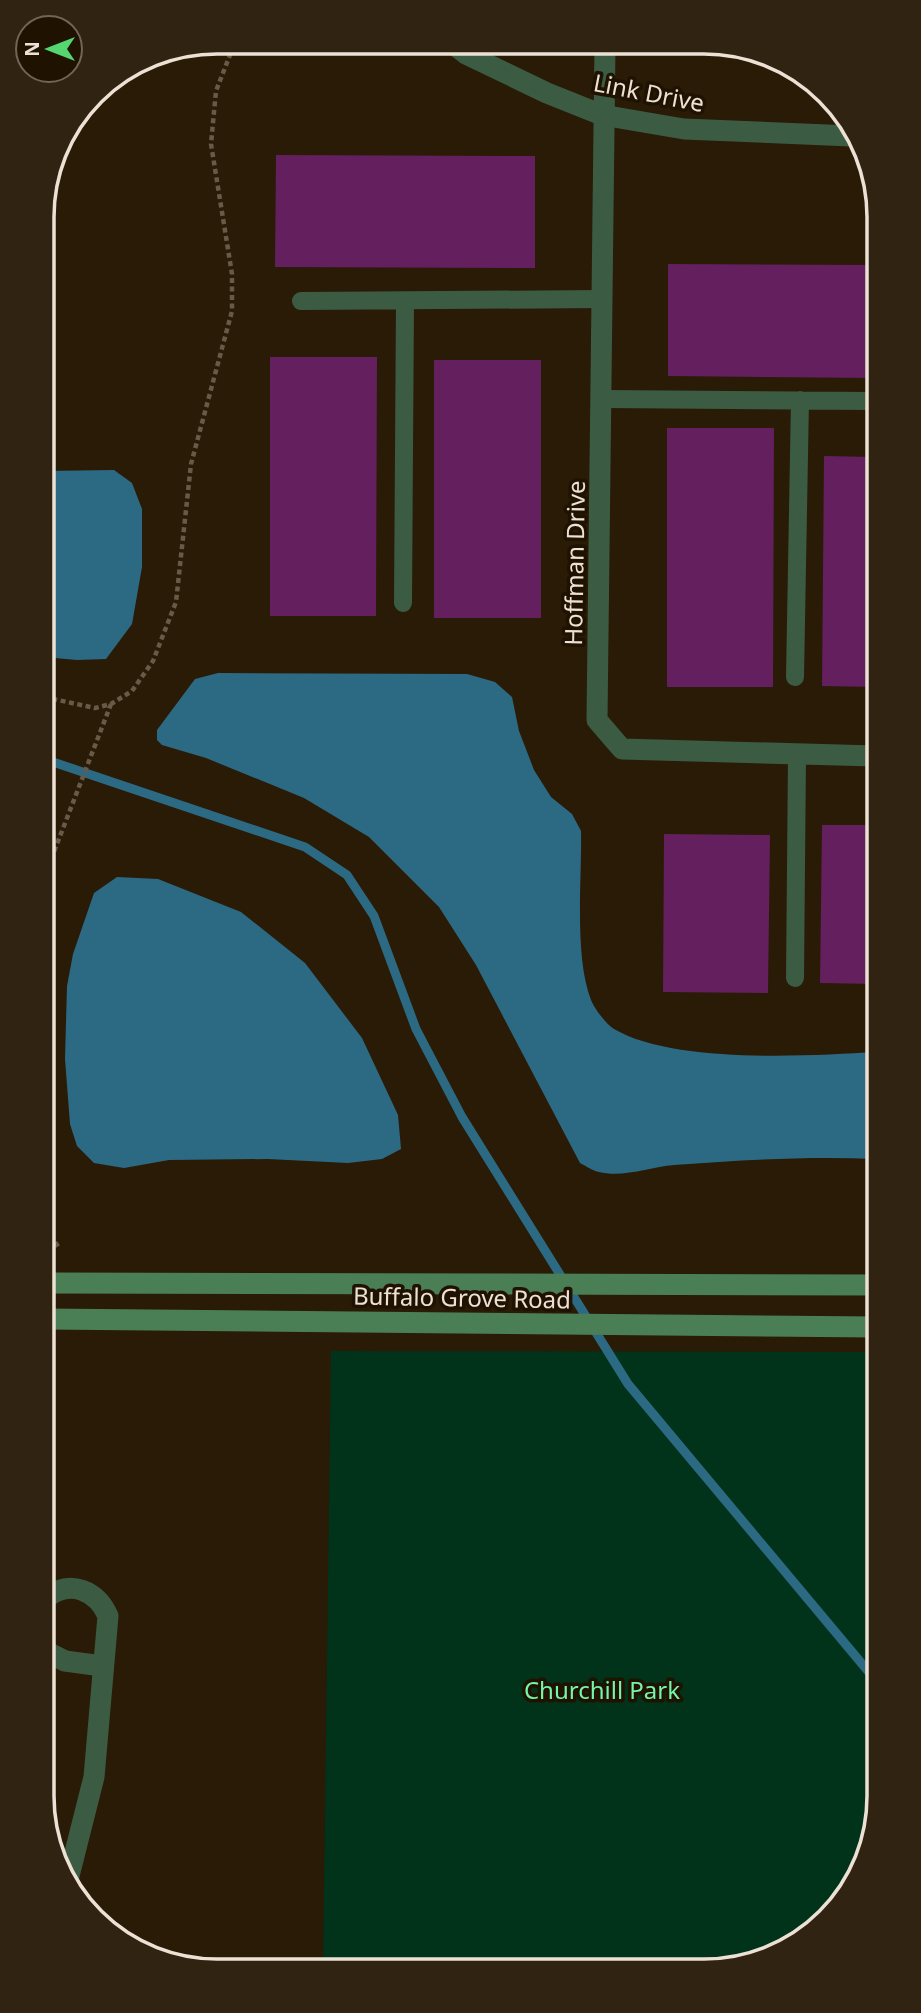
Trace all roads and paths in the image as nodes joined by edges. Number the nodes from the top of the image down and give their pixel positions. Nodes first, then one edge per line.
1 (230, 54) edge
2 (466, 54) edge
3 (605, 54) edge
4 (602, 115) junction
5 (845, 136) edge
6 (603, 299) junction
7 (301, 301) dead end
8 (405, 301) junction
9 (603, 399) junction
10 (800, 400) junction
11 (867, 401) edge
12 (403, 603) dead end
13 (795, 677) dead end
14 (55, 699) edge
15 (110, 704) junction
16 (797, 754) junction
17 (867, 756) edge
18 (55, 851) edge
19 (795, 978) dead end
20 (54, 1241) edge
21 (59, 1248) dead end
22 (54, 1283) edge
23 (866, 1285) edge
24 (54, 1320) edge
25 (866, 1327) edge
26 (54, 1593) edge
27 (54, 1656) edge
28 (102, 1666) junction
29 (71, 1867) edge

1 - 15 path
2 - 4 street, Link Drive
3 - 4 street, Hoffman Drive
4 - 5 street, Link Drive
4 - 6 street, Hoffman Drive
6 - 8 lane
6 - 9 street, Hoffman Drive
7 - 8 lane
8 - 12 lane
9 - 10 lane
9 - 16 street, Hoffman Drive
10 - 11 lane
10 - 13 lane
14 - 15 path
15 - 18 path
16 - 17 street, Hoffman Drive
16 - 19 lane
20 - 21 path
22 - 23 main road, Buffalo Grove Road
24 - 25 main road, Buffalo Grove Road
26 - 28 street
27 - 28 street
28 - 29 street

